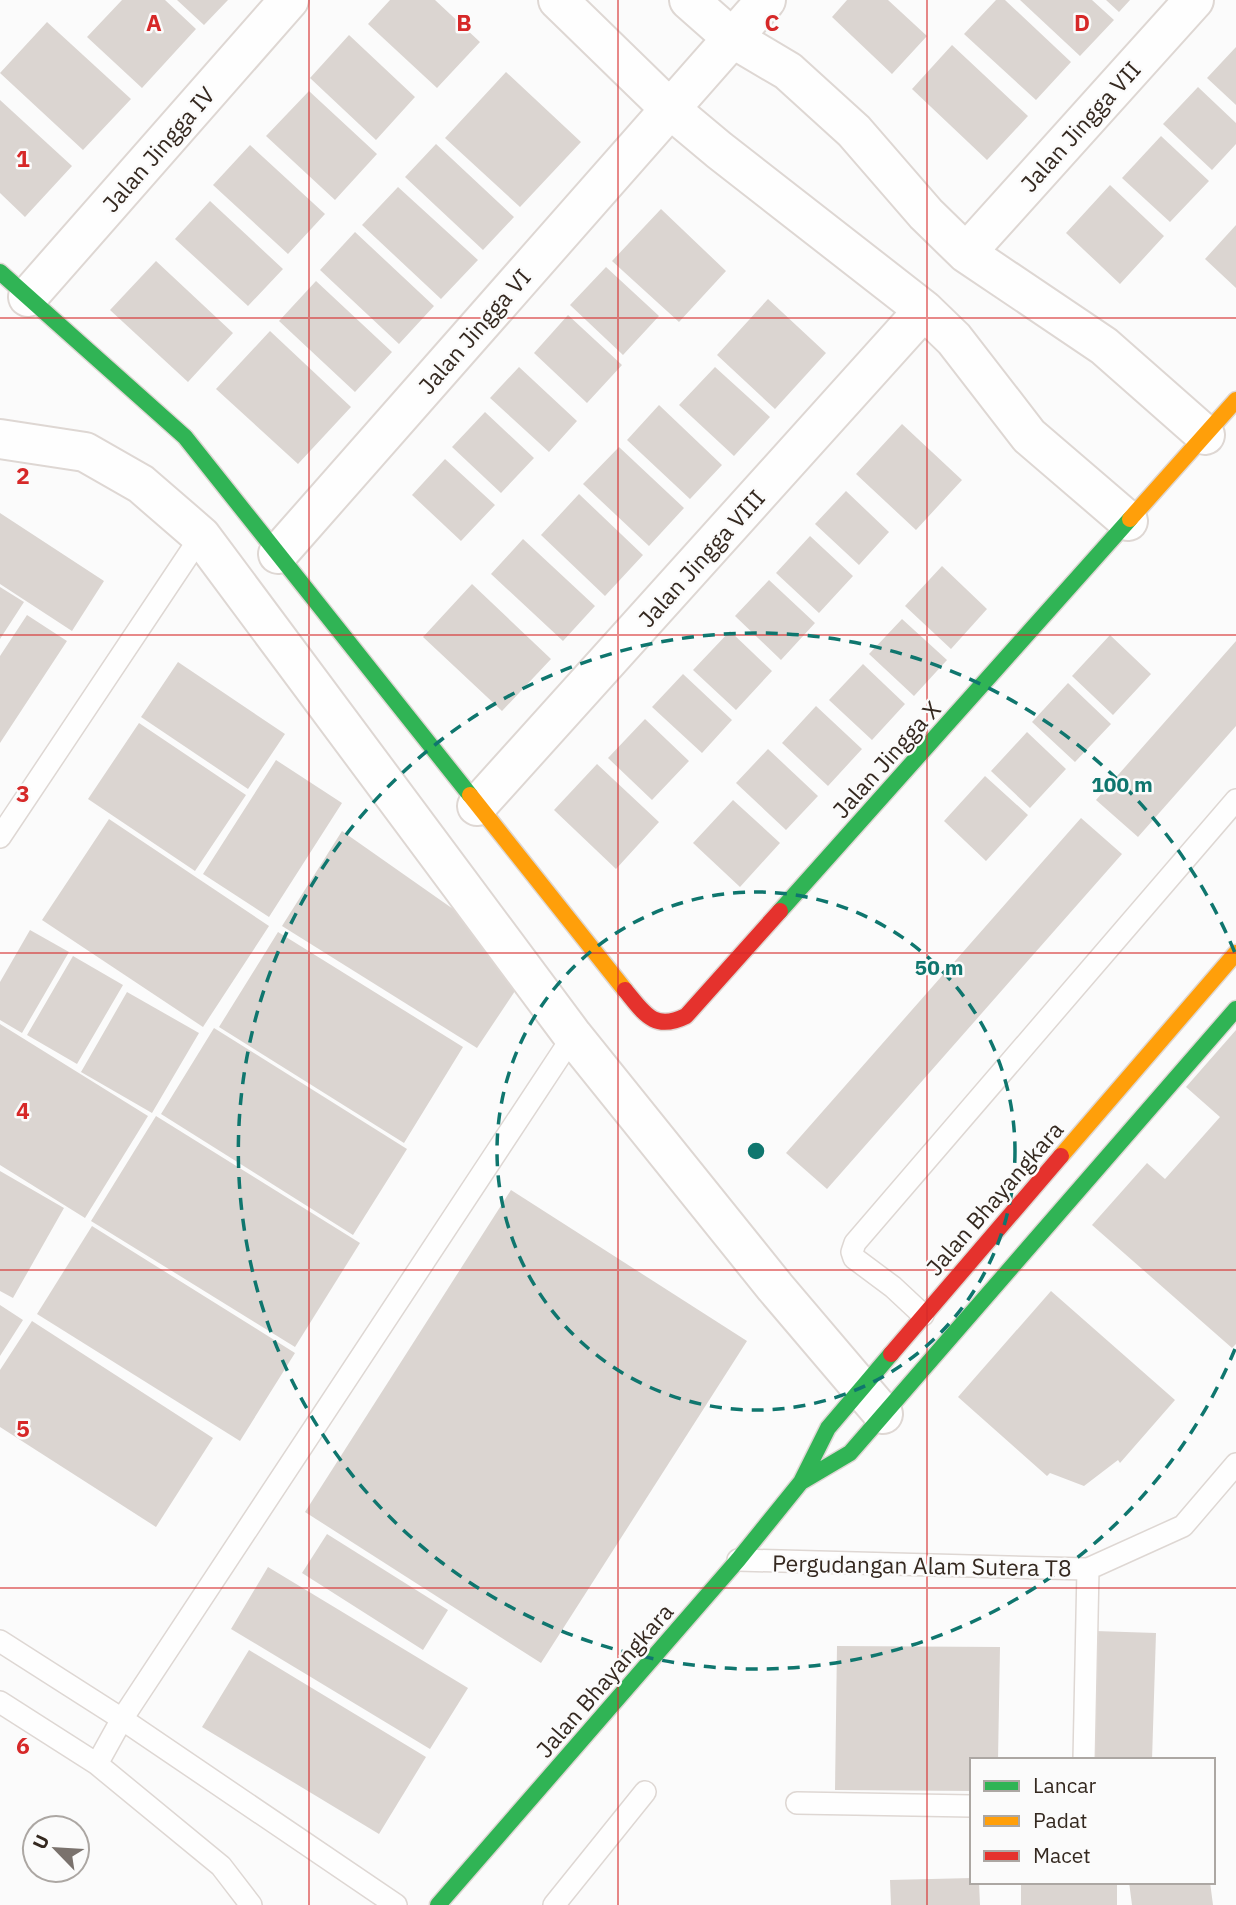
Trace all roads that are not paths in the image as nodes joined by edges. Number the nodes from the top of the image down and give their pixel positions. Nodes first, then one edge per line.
1 (289, 0) edge
2 (558, 0) edge
3 (689, 0) edge
4 (766, 0) edge
5 (1194, 0) edge
6 (732, 38) junction
7 (670, 108) junction
8 (966, 253) junction
9 (0, 272) edge
10 (28, 297) junction
11 (924, 310) junction
12 (1236, 400) edge
13 (1205, 435) junction
14 (0, 439) edge
15 (1128, 521) junction
16 (201, 536) junction
17 (278, 554) junction
18 (1236, 800) edge
19 (477, 806) junction
20 (0, 837) edge
21 (1236, 953) edge
22 (1236, 1009) edge
23 (573, 1036) junction
24 (923, 1315) junction
25 (873, 1400) junction
26 (1236, 1464) edge
27 (801, 1482) junction
28 (738, 1560) junction
29 (1088, 1569) junction
30 (0, 1641) edge
31 (0, 1702) edge
32 (122, 1718) junction
33 (1084, 1758) edge
34 (97, 1764) junction
35 (645, 1792) dead end
36 (797, 1803) dead end
37 (970, 1806) edge
38 (251, 1905) edge
39 (396, 1905) edge
40 (438, 1905) edge
41 (554, 1905) edge

1 - 10 street, Jalan Jingga IV
2 - 7 street
3 - 6 street
4 - 6 street, Jalan Jingga VI
5 - 8 street, Jalan Jingga VII
6 - 7 street, Jalan Jingga VI
6 - 8 street
7 - 11 street
7 - 17 street, Jalan Jingga VI
8 - 13 street
9 - 10 main road
10 - 17 main road
11 - 15 street
11 - 19 street, Jalan Jingga VIII
12 - 13 main road, Jalan Jingga X
13 - 15 main road, Jalan Jingga X
14 - 16 street
15 - 19 main road, Jalan Jingga X
16 - 20 lane
16 - 23 street
17 - 19 main road
18 - 24 lane
21 - 24 main road, Jalan Bhayangkara
22 - 25 main road, Jalan Bhayangkara
23 - 25 street
23 - 32 lane
24 - 25 main road, Jalan Bhayangkara
25 - 27 main road, Jalan Bhayangkara
25 - 27 main road, Jalan Bhayangkara
26 - 29 lane, Pergudangan Alam Sutera T8
27 - 28 main road, Jalan Bhayangkara
28 - 29 lane, Pergudangan Alam Sutera T8
28 - 40 main road, Jalan Bhayangkara
29 - 33 lane
30 - 32 lane
31 - 34 lane
32 - 34 lane
32 - 39 lane
34 - 38 lane
35 - 41 lane
36 - 37 lane

